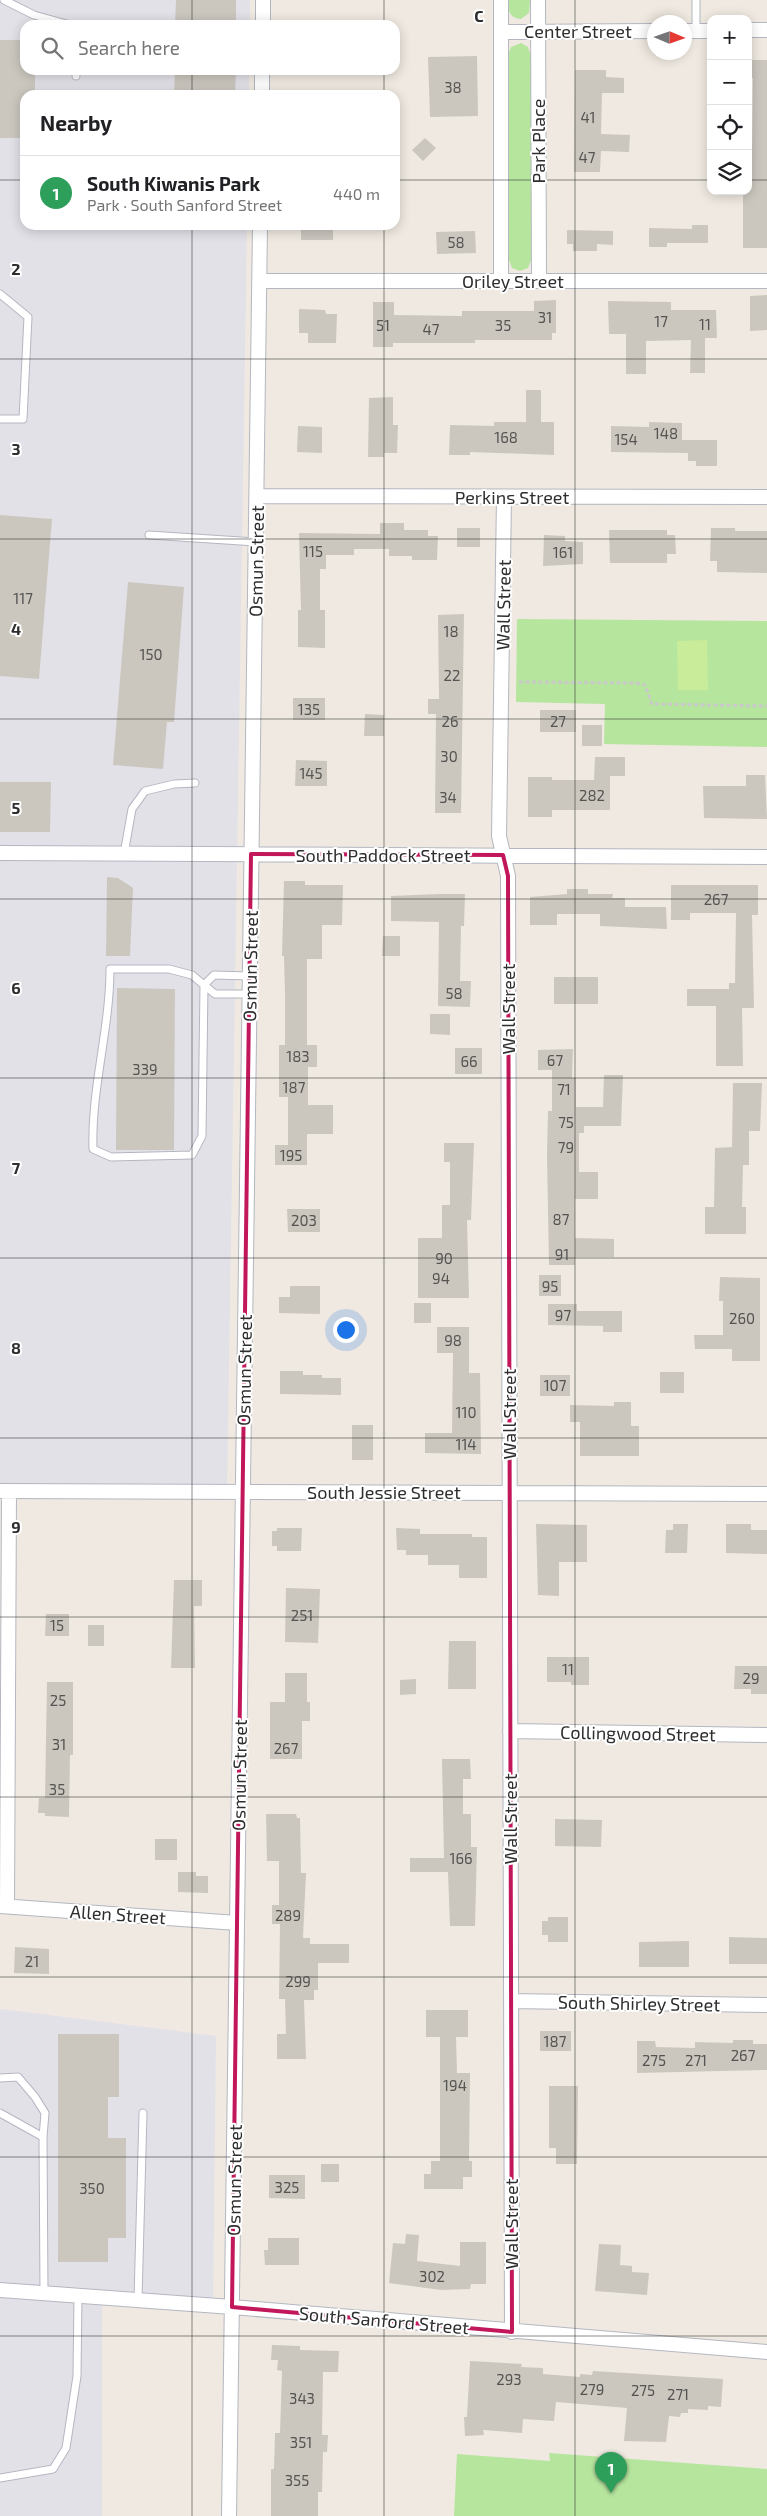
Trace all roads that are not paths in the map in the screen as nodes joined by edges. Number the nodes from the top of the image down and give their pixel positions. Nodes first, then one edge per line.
1 (4, 0) edge
2 (263, 0) edge
3 (500, 0) edge
4 (538, 0) edge
5 (696, 0) edge
6 (52, 20) edge
7 (263, 20) edge
8 (692, 21) edge
9 (752, 30) edge
10 (767, 30) edge
11 (647, 31) edge
12 (692, 31) edge
13 (707, 31) edge
14 (501, 32) junction
15 (538, 32) junction
16 (262, 75) edge
17 (262, 90) edge
18 (260, 230) edge
19 (259, 281) junction
20 (501, 281) junction
21 (539, 281) junction
22 (767, 282) edge
23 (0, 294) edge
24 (0, 419) edge
25 (256, 496) junction
26 (504, 497) junction
27 (767, 497) edge
28 (149, 535) dead end
29 (256, 542) junction
30 (195, 783) dead end
31 (0, 853) edge
32 (124, 854) junction
33 (252, 854) junction
34 (503, 855) junction
35 (767, 857) edge
36 (250, 976) junction
37 (204, 985) junction
38 (250, 994) junction
39 (5, 1491) edge
40 (242, 1491) junction
41 (509, 1492) junction
42 (767, 1494) edge
43 (510, 1731) junction
44 (767, 1735) edge
45 (3, 1906) edge
46 (236, 1923) junction
47 (511, 2001) junction
48 (767, 2005) edge
49 (0, 2078) edge
50 (0, 2113) edge
51 (143, 2113) dead end
52 (43, 2137) junction
53 (0, 2290) edge
54 (44, 2293) junction
55 (78, 2296) junction
56 (138, 2300) junction
57 (232, 2307) junction
58 (512, 2332) junction
59 (767, 2352) edge
60 (0, 2478) edge
61 (230, 2516) edge

1 - 6 lane
2 - 7 street
3 - 14 street
4 - 15 street, Park Place
5 - 8 lane
9 - 10 street
11 - 15 street, Center Street
12 - 13 street
14 - 15 street, Center Street
14 - 20 street
15 - 21 street, Park Place
16 - 17 street
18 - 19 street, Osmun Street
19 - 20 street, Oriley Street
19 - 25 street, Osmun Street
20 - 21 street, Oriley Street
21 - 22 street, Oriley Street
23 - 24 lane
25 - 26 street, Perkins Street
25 - 29 street, Osmun Street
26 - 27 street, Perkins Street
26 - 34 street, Wall Street
28 - 29 lane
29 - 33 street, Osmun Street
30 - 32 lane
31 - 32 street, South Paddock Street
32 - 33 street, South Paddock Street
33 - 34 street, South Paddock Street
33 - 36 street, Osmun Street
34 - 35 street, South Paddock Street
34 - 41 street, Wall Street
36 - 37 lane
36 - 38 street, Osmun Street
37 - 37 lane
37 - 38 lane
38 - 40 street, Osmun Street
39 - 40 street, South Jessie Street
39 - 45 street
40 - 41 street, South Jessie Street
40 - 46 street, Osmun Street
41 - 42 street, South Jessie Street
41 - 43 street, Wall Street
43 - 44 street, Collingwood Street
43 - 47 street, Wall Street
45 - 46 street, Allen Street
46 - 57 street, Osmun Street
47 - 48 street, South Shirley Street
47 - 58 street, Wall Street
49 - 52 lane
50 - 52 lane
51 - 56 lane
52 - 54 lane
53 - 54 street, South Sanford Street
54 - 55 street, South Sanford Street
55 - 56 street, South Sanford Street
55 - 60 lane
56 - 57 street, South Sanford Street
57 - 58 street, South Sanford Street
57 - 61 street, Osmun Street
58 - 59 street, South Sanford Street

